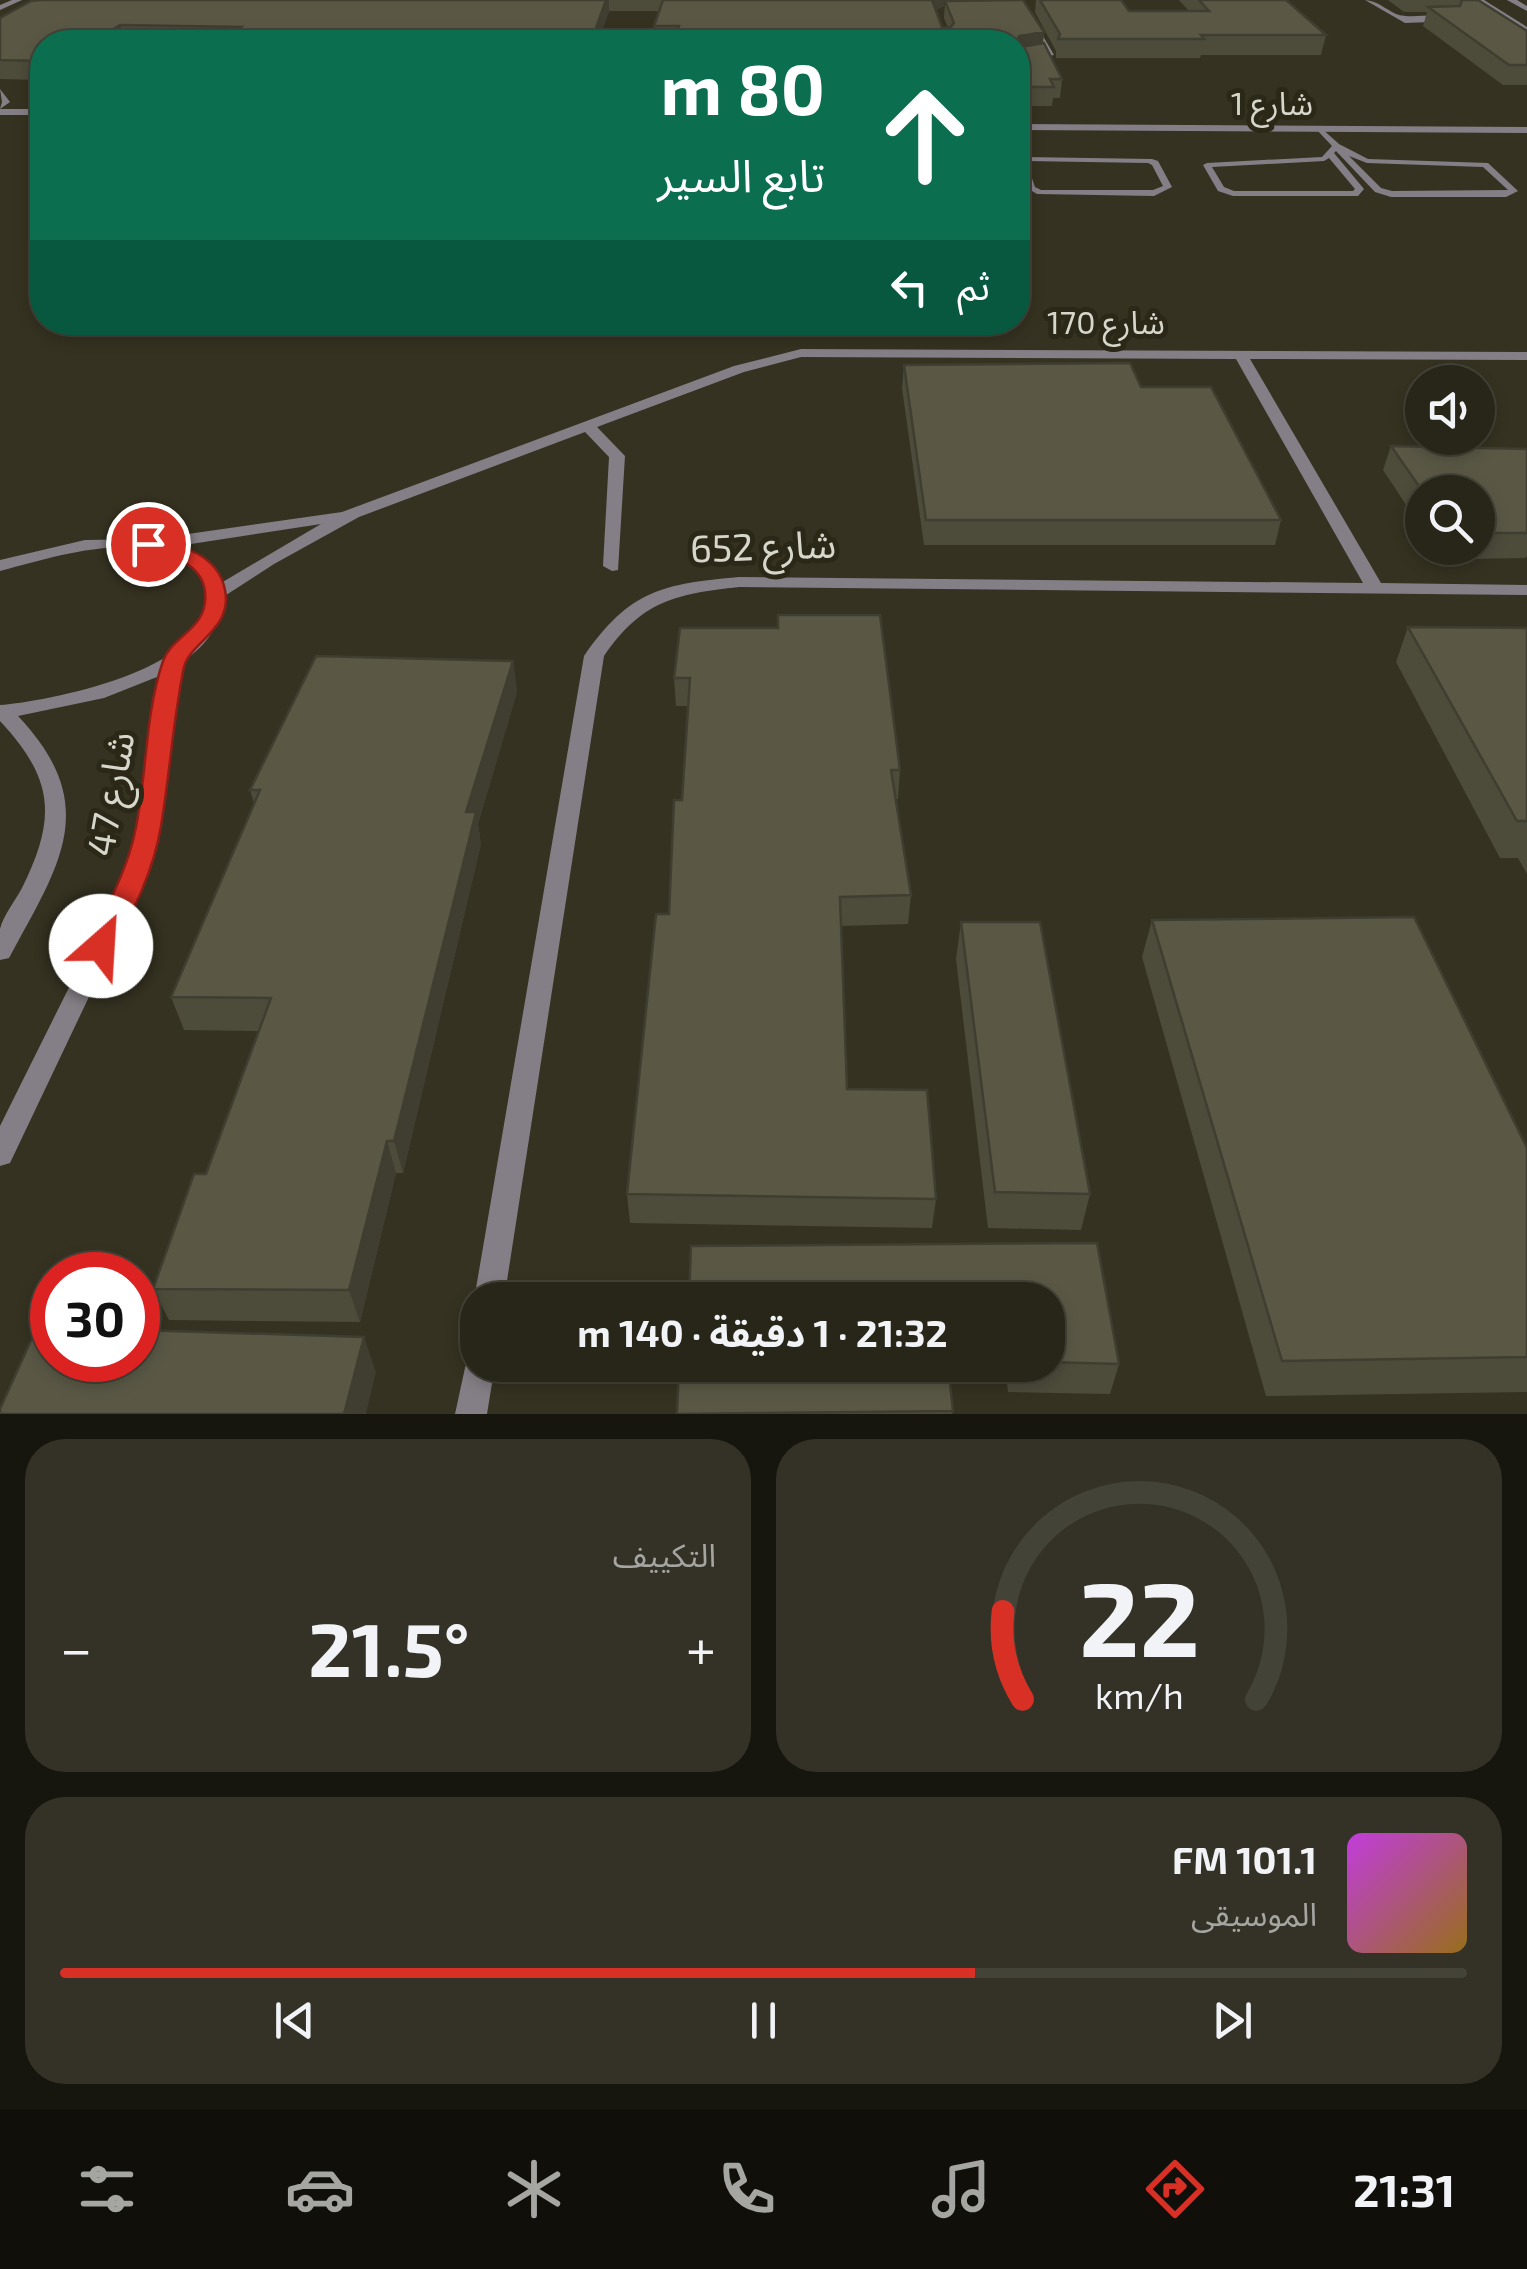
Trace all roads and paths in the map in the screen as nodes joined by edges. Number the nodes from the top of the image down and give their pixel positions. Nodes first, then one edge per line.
1 (18, 0) edge
2 (1019, 0) edge
3 (1368, 0) edge
4 (1479, 0) edge
5 (1511, 0) edge
6 (0, 8) edge
7 (1007, 10) edge
8 (1026, 10) junction
9 (1527, 10) edge
10 (1399, 16) junction
11 (1527, 31) edge
12 (1030, 58) edge
13 (0, 92) edge
14 (0, 110) edge
15 (30, 111) edge
16 (1030, 117) edge
17 (1527, 118) edge
18 (1084, 122) junction
19 (0, 124) edge
20 (30, 124) edge
21 (1030, 127) edge
22 (1320, 130) junction
23 (1527, 130) edge
24 (1333, 150) junction
25 (1030, 156) edge
26 (1030, 185) edge
27 (1240, 354) junction
28 (1527, 356) edge
29 (588, 426) junction
30 (353, 513) junction
31 (148, 544) junction
32 (0, 566) edge
33 (612, 566) dead end
34 (1375, 588) junction
35 (1527, 590) edge
36 (216, 594) junction
37 (175, 658) junction
38 (2, 712) edge
39 (0, 951) edge
40 (0, 1154) edge
41 (492, 1282) edge
42 (476, 1382) edge
43 (471, 1414) edge

1 - 6 street
2 - 8 lane
3 - 10 lane
4 - 11 street
5 - 9 street
7 - 8 lane
8 - 12 lane
10 - 10 lane
13 - 14 lane
14 - 15 street
16 - 18 street, شارع 1
17 - 18 street, شارع 1
18 - 21 street, شارع 1
18 - 22 street, شارع 1
19 - 20 street
22 - 23 street, شارع 1
22 - 24 lane
24 - 24 lane
24 - 24 lane
25 - 26 lane
27 - 28 street, شارع 170
27 - 29 street, شارع 170
27 - 34 street
29 - 30 street, شارع 170
29 - 33 street
30 - 31 street, شارع 170
30 - 36 street, شارع 170
31 - 32 street
31 - 36 street
34 - 35 street, شارع 652
34 - 41 street, شارع 652
36 - 37 street
37 - 38 street
37 - 40 street, شارع 47
38 - 39 street, شارع 47
42 - 43 street

